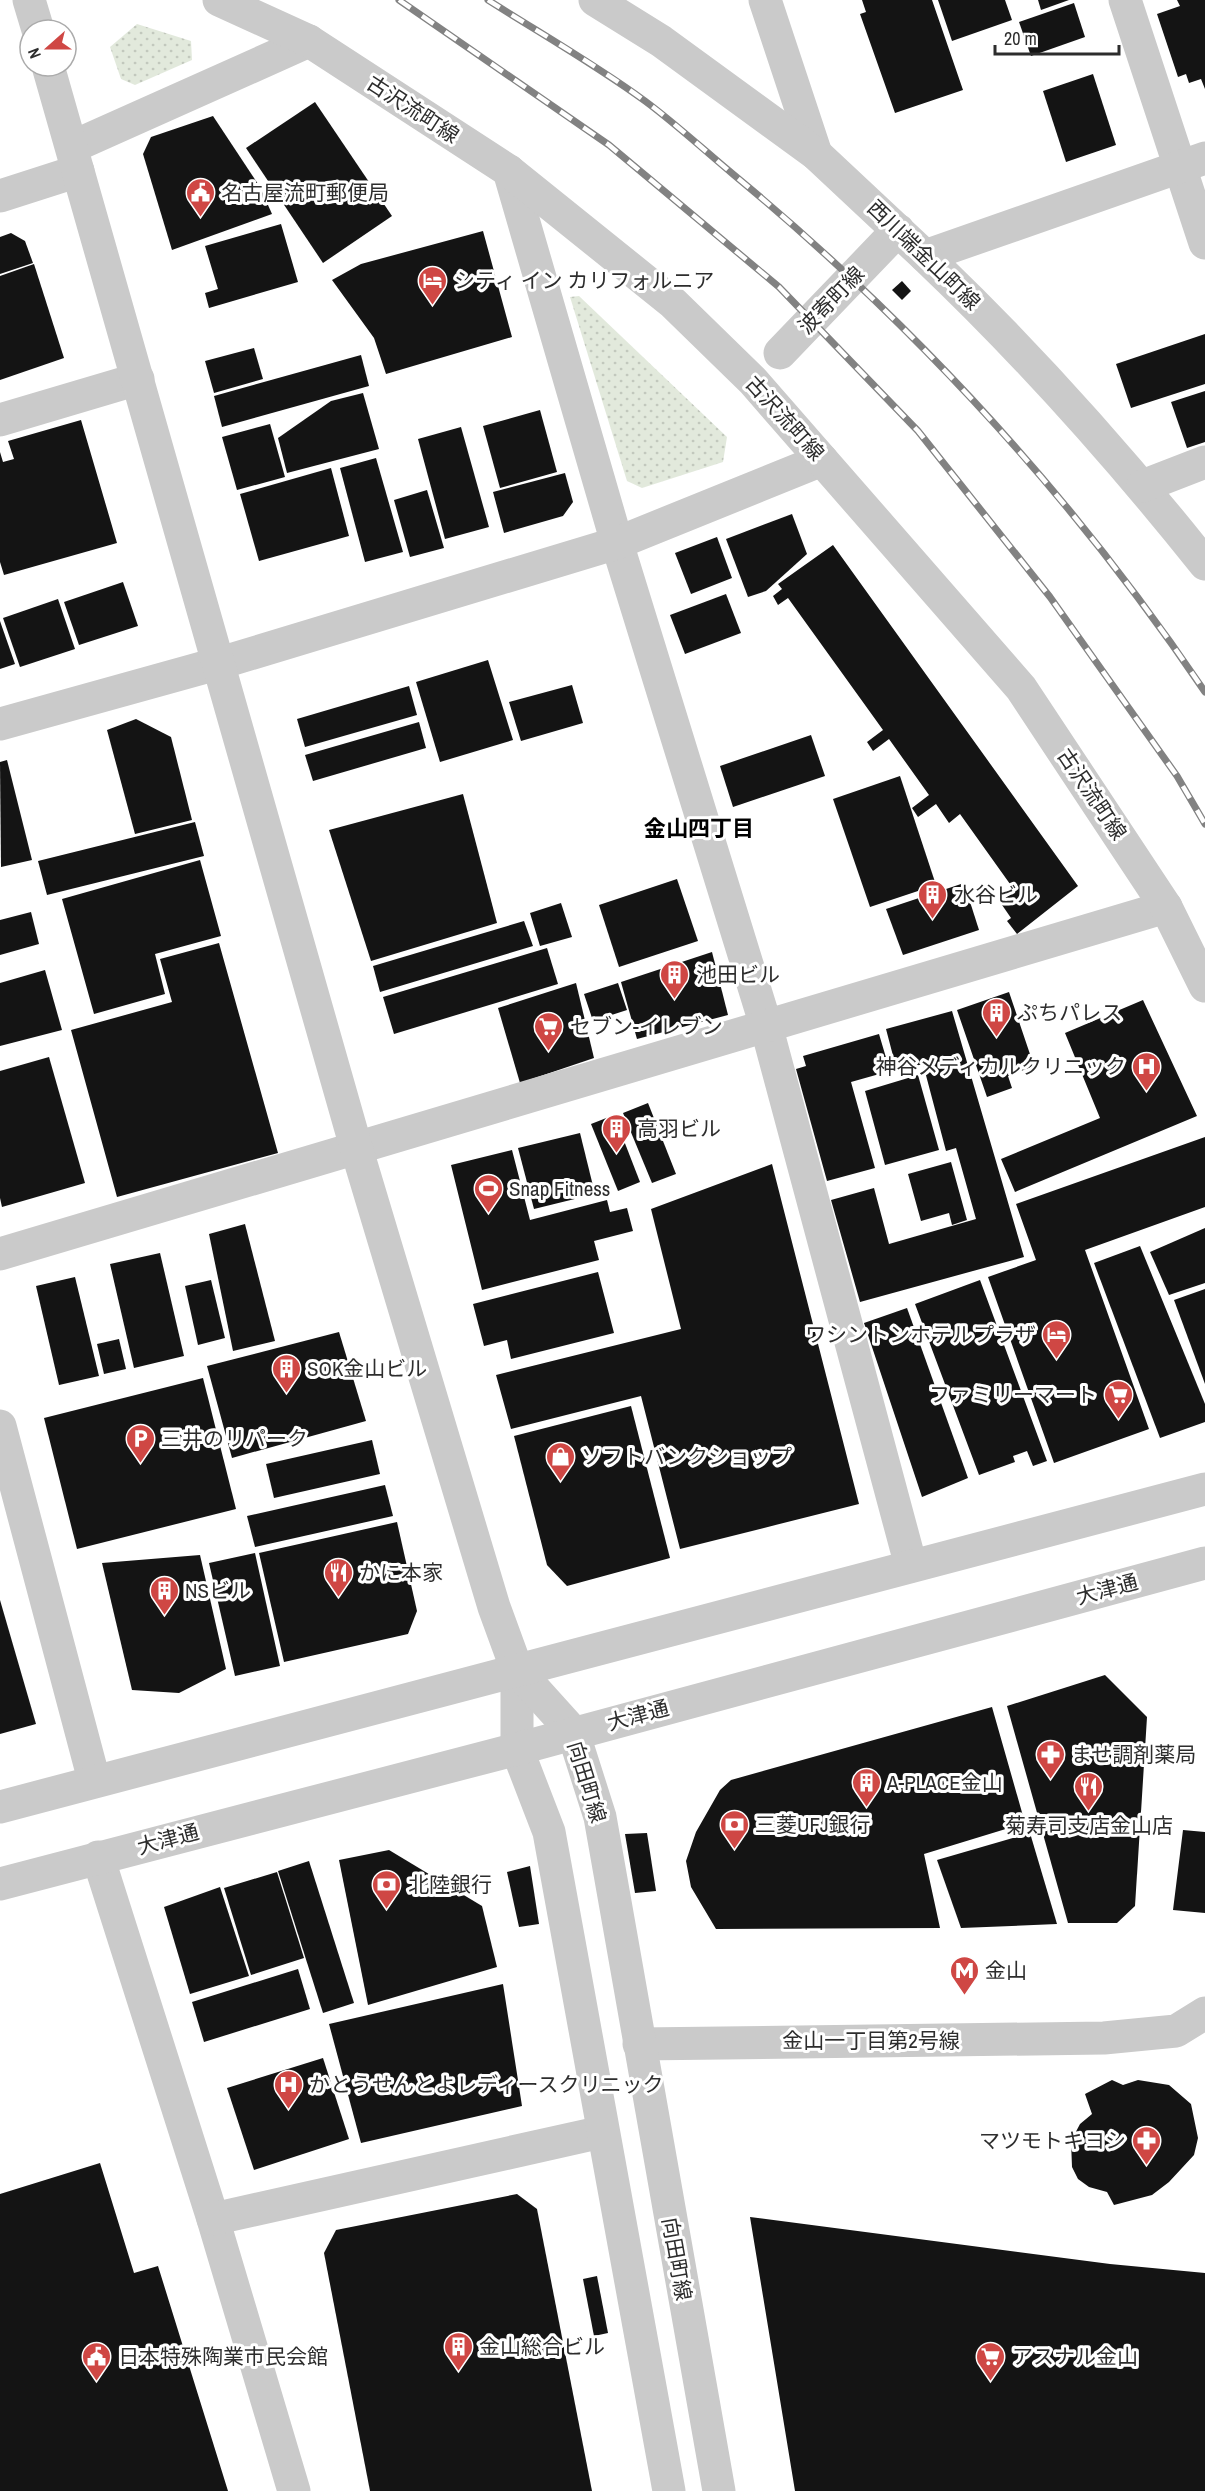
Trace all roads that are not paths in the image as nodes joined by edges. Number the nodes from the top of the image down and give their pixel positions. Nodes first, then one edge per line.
1 (29, 0) edge
2 (219, 0) edge
3 (595, 0) edge
4 (765, 0) edge
5 (1125, 0) edge
6 (34, 18) edge
7 (309, 41) junction
8 (51, 78) edge
9 (816, 154) junction
10 (75, 159) junction
11 (1192, 163) edge
12 (509, 171) junction
13 (0, 196) edge
14 (898, 230) junction
15 (1205, 243) edge
16 (925, 256) junction
17 (787, 346) dead end
18 (138, 379) junction
19 (0, 420) edge
20 (822, 460) junction
21 (1205, 462) edge
22 (1143, 486) junction
23 (616, 543) junction
24 (1205, 564) edge
25 (220, 663) junction
26 (0, 724) edge
27 (1167, 907) junction
28 (1205, 986) edge
29 (767, 1029) junction
30 (356, 1147) junction
31 (0, 1254) edge
32 (0, 1426) edge
33 (1205, 1489) edge
34 (1205, 1563) edge
35 (911, 1566) junction
36 (517, 1670) junction
37 (573, 1732) junction
38 (517, 1749) junction
39 (94, 1780) junction
40 (0, 1807) edge
41 (98, 1857) junction
42 (0, 1884) edge
43 (1205, 2013) edge
44 (639, 2044) junction
45 (602, 2132) junction
46 (213, 2220) junction
47 (294, 2491) edge
48 (669, 2491) edge
49 (719, 2491) edge

1 - 6 street
2 - 7 street, 古沢流町線
3 - 9 street, 西川端金山町線
4 - 9 street
5 - 11 street
7 - 10 street
7 - 12 street, 古沢流町線
8 - 10 street
9 - 14 street, 西川端金山町線
10 - 13 street
10 - 18 street
11 - 15 street
11 - 16 street
12 - 20 street, 古沢流町線
12 - 23 street
14 - 16 street, 西川端金山町線
14 - 17 street, 波寄町線
16 - 22 street, 西川端金山町線
18 - 19 street
18 - 25 street
20 - 23 street
20 - 27 street, 古沢流町線
21 - 22 street
22 - 24 street, 西川端金山町線
23 - 25 street
23 - 29 street
25 - 26 street
25 - 30 street
27 - 28 street, 古沢流町線
27 - 29 street
29 - 30 street
29 - 35 street
30 - 31 street
30 - 36 street
32 - 39 street
33 - 35 street
34 - 37 street, 大津通
35 - 36 street
36 - 37 street, 向田町線
36 - 38 street
36 - 39 street
37 - 38 street, 大津通
37 - 44 street, 向田町線
38 - 41 street, 大津通
38 - 45 street
39 - 40 street
41 - 42 street, 大津通
41 - 46 street
43 - 44 street, 金山一丁目第2号線
44 - 49 street, 向田町線
45 - 46 street
45 - 48 street
46 - 47 street

